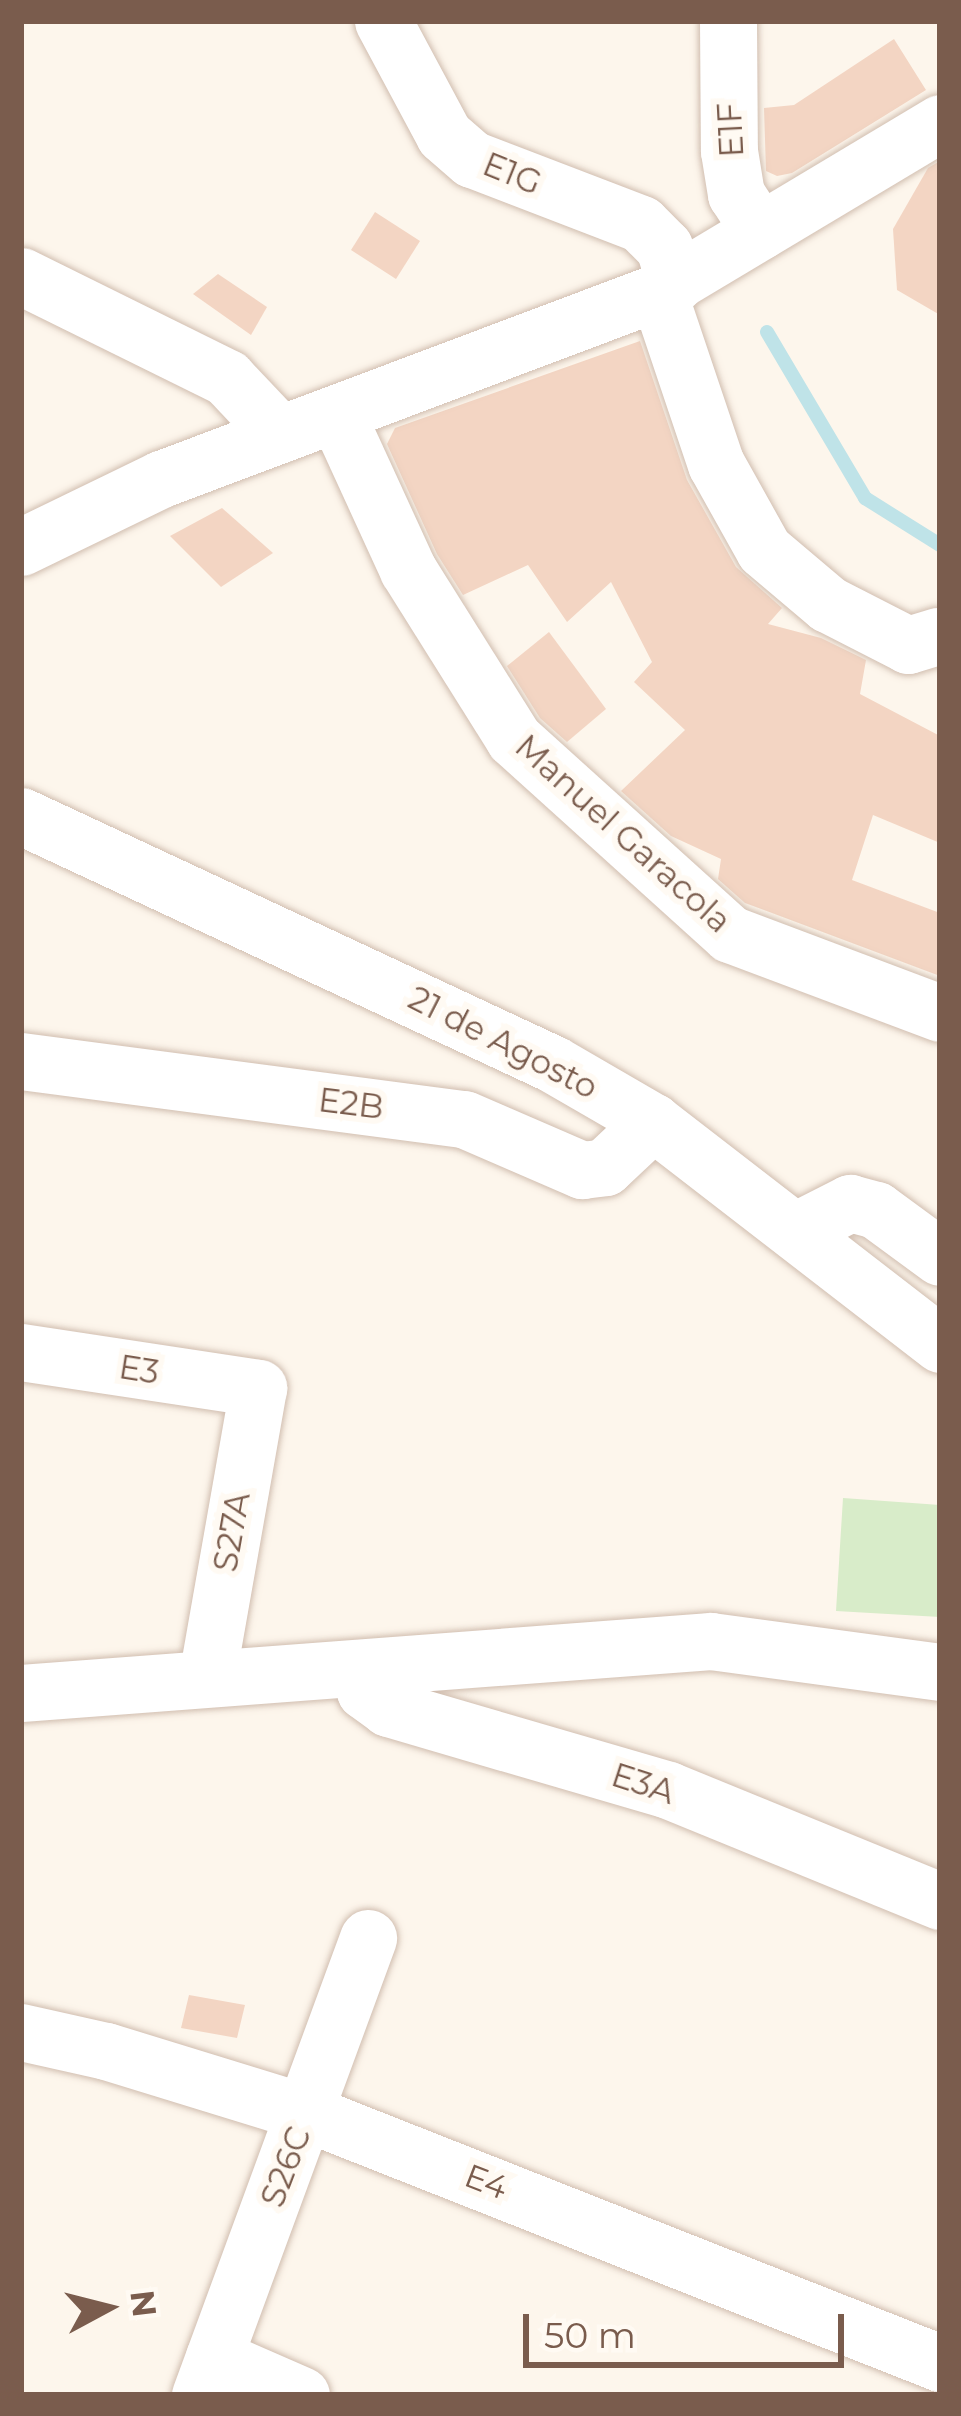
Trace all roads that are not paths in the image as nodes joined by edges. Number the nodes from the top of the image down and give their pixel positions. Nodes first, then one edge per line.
1 (383, 21) edge
2 (728, 21) edge
3 (940, 123) edge
4 (760, 231) junction
5 (21, 277) edge
6 (667, 287) junction
7 (337, 415) junction
8 (280, 434) junction
9 (21, 547) edge
10 (934, 651) edge
11 (21, 816) edge
12 (940, 1013) edge
13 (21, 1061) edge
14 (653, 1122) junction
15 (795, 1231) junction
16 (940, 1257) edge
17 (940, 1344) edge
18 (21, 1352) edge
19 (258, 1388) joint
20 (358, 1668) junction
21 (940, 1672) edge
22 (207, 1676) junction
23 (21, 1693) edge
24 (940, 1901) edge
25 (368, 1938) dead end
26 (21, 2032) edge
27 (106, 2050) junction
28 (21, 2068) edge
29 (307, 2113) junction
30 (940, 2362) edge
31 (207, 2376) edge
32 (301, 2395) edge

1 - 6 street, E1G
2 - 4 street, E1F
3 - 4 street
4 - 6 street
5 - 8 street
6 - 7 street
6 - 10 street, E1G
7 - 8 street
7 - 12 street, Manuel Garacola
8 - 9 street
11 - 14 street, 21 de Agosto
13 - 14 street, E2B
14 - 15 street, 21 de Agosto
15 - 16 street
15 - 17 street, 21 de Agosto
18 - 19 street, E3
19 - 22 street, S27A
20 - 21 street
20 - 22 street
20 - 24 street, E3A
22 - 23 street
25 - 29 street, S26C
26 - 27 street, E4
27 - 28 street
27 - 29 street, E4
29 - 30 street, E4
29 - 31 street, S26C
31 - 32 street

